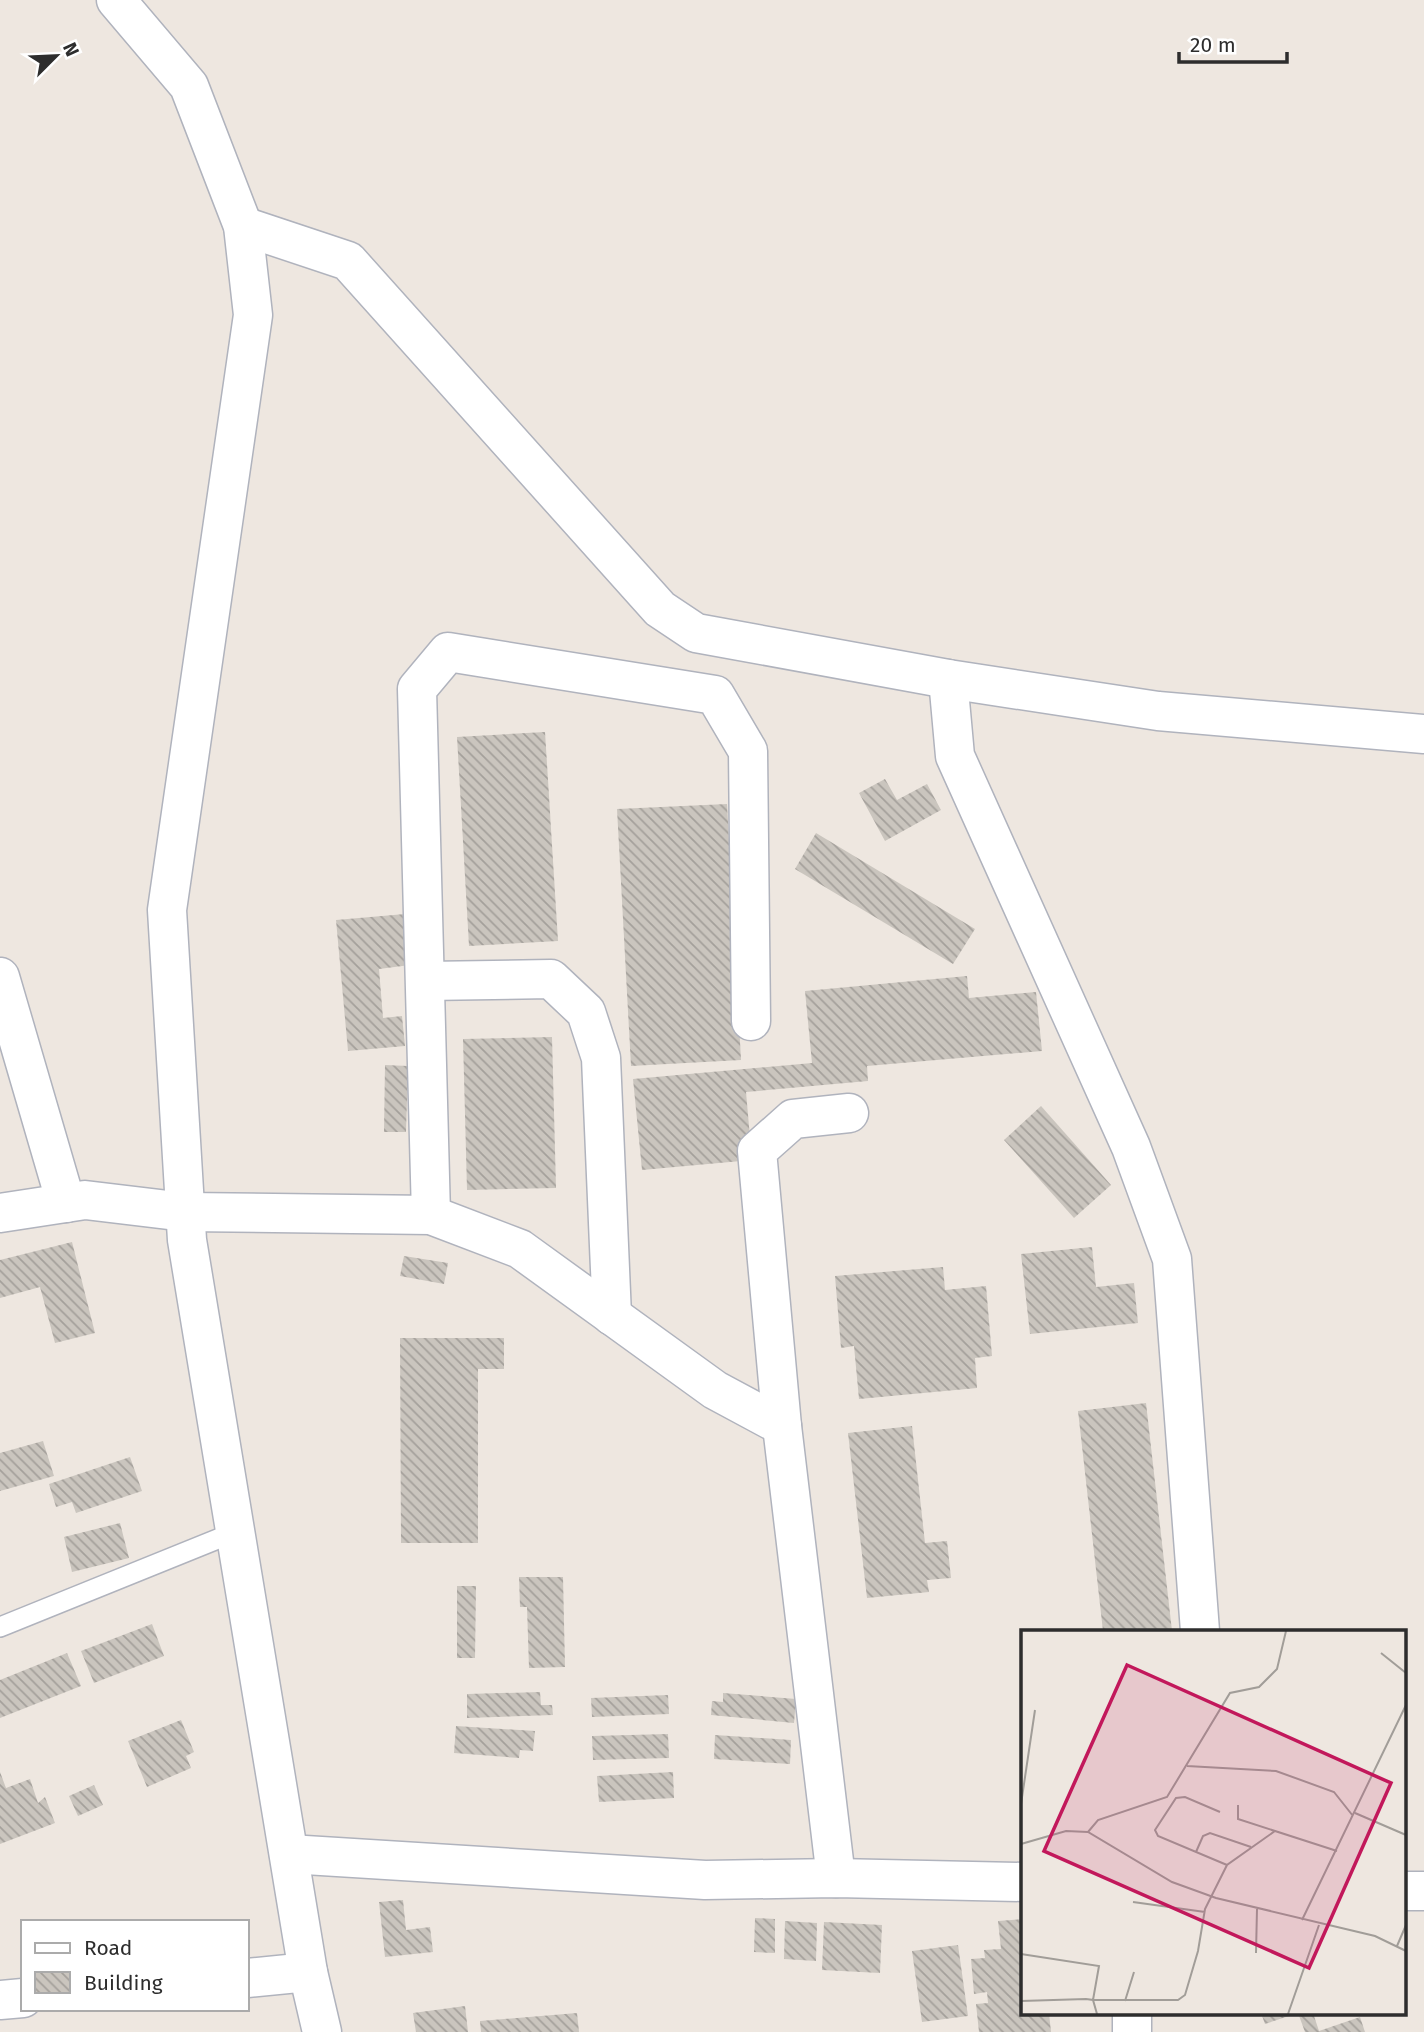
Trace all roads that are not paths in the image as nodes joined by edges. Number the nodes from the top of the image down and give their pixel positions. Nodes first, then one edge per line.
1 (116, 0) edge
2 (243, 226) junction
3 (948, 679) junction
4 (1424, 734) edge
5 (0, 977) edge
6 (426, 981) junction
7 (751, 1021) dead end
8 (849, 1113) dead end
9 (66, 1203) junction
10 (186, 1212) junction
11 (0, 1213) edge
12 (431, 1215) junction
13 (612, 1316) junction
14 (782, 1426) junction
15 (236, 1532) junction
16 (0, 1627) edge
17 (1200, 1630) edge
18 (289, 1854) junction
19 (836, 1878) junction
20 (1021, 1882) edge
21 (1406, 1891) edge
22 (1424, 1891) edge
23 (308, 1972) junction
24 (248, 1978) edge
25 (21, 1998) edge
26 (0, 2000) edge
27 (1132, 2014) edge
28 (322, 2032) edge
29 (1132, 2032) edge

1 - 2 street
2 - 3 street
2 - 10 street
3 - 4 street
3 - 17 street
5 - 9 street
6 - 7 street
6 - 12 street
6 - 13 street
8 - 14 street
9 - 10 street
9 - 11 street
10 - 12 street
10 - 15 street
12 - 13 street
13 - 14 street
14 - 19 street
15 - 16 lane
15 - 18 street
18 - 19 street
18 - 23 street
19 - 20 street
21 - 22 street
23 - 24 street
23 - 28 street
25 - 26 street
27 - 29 street

